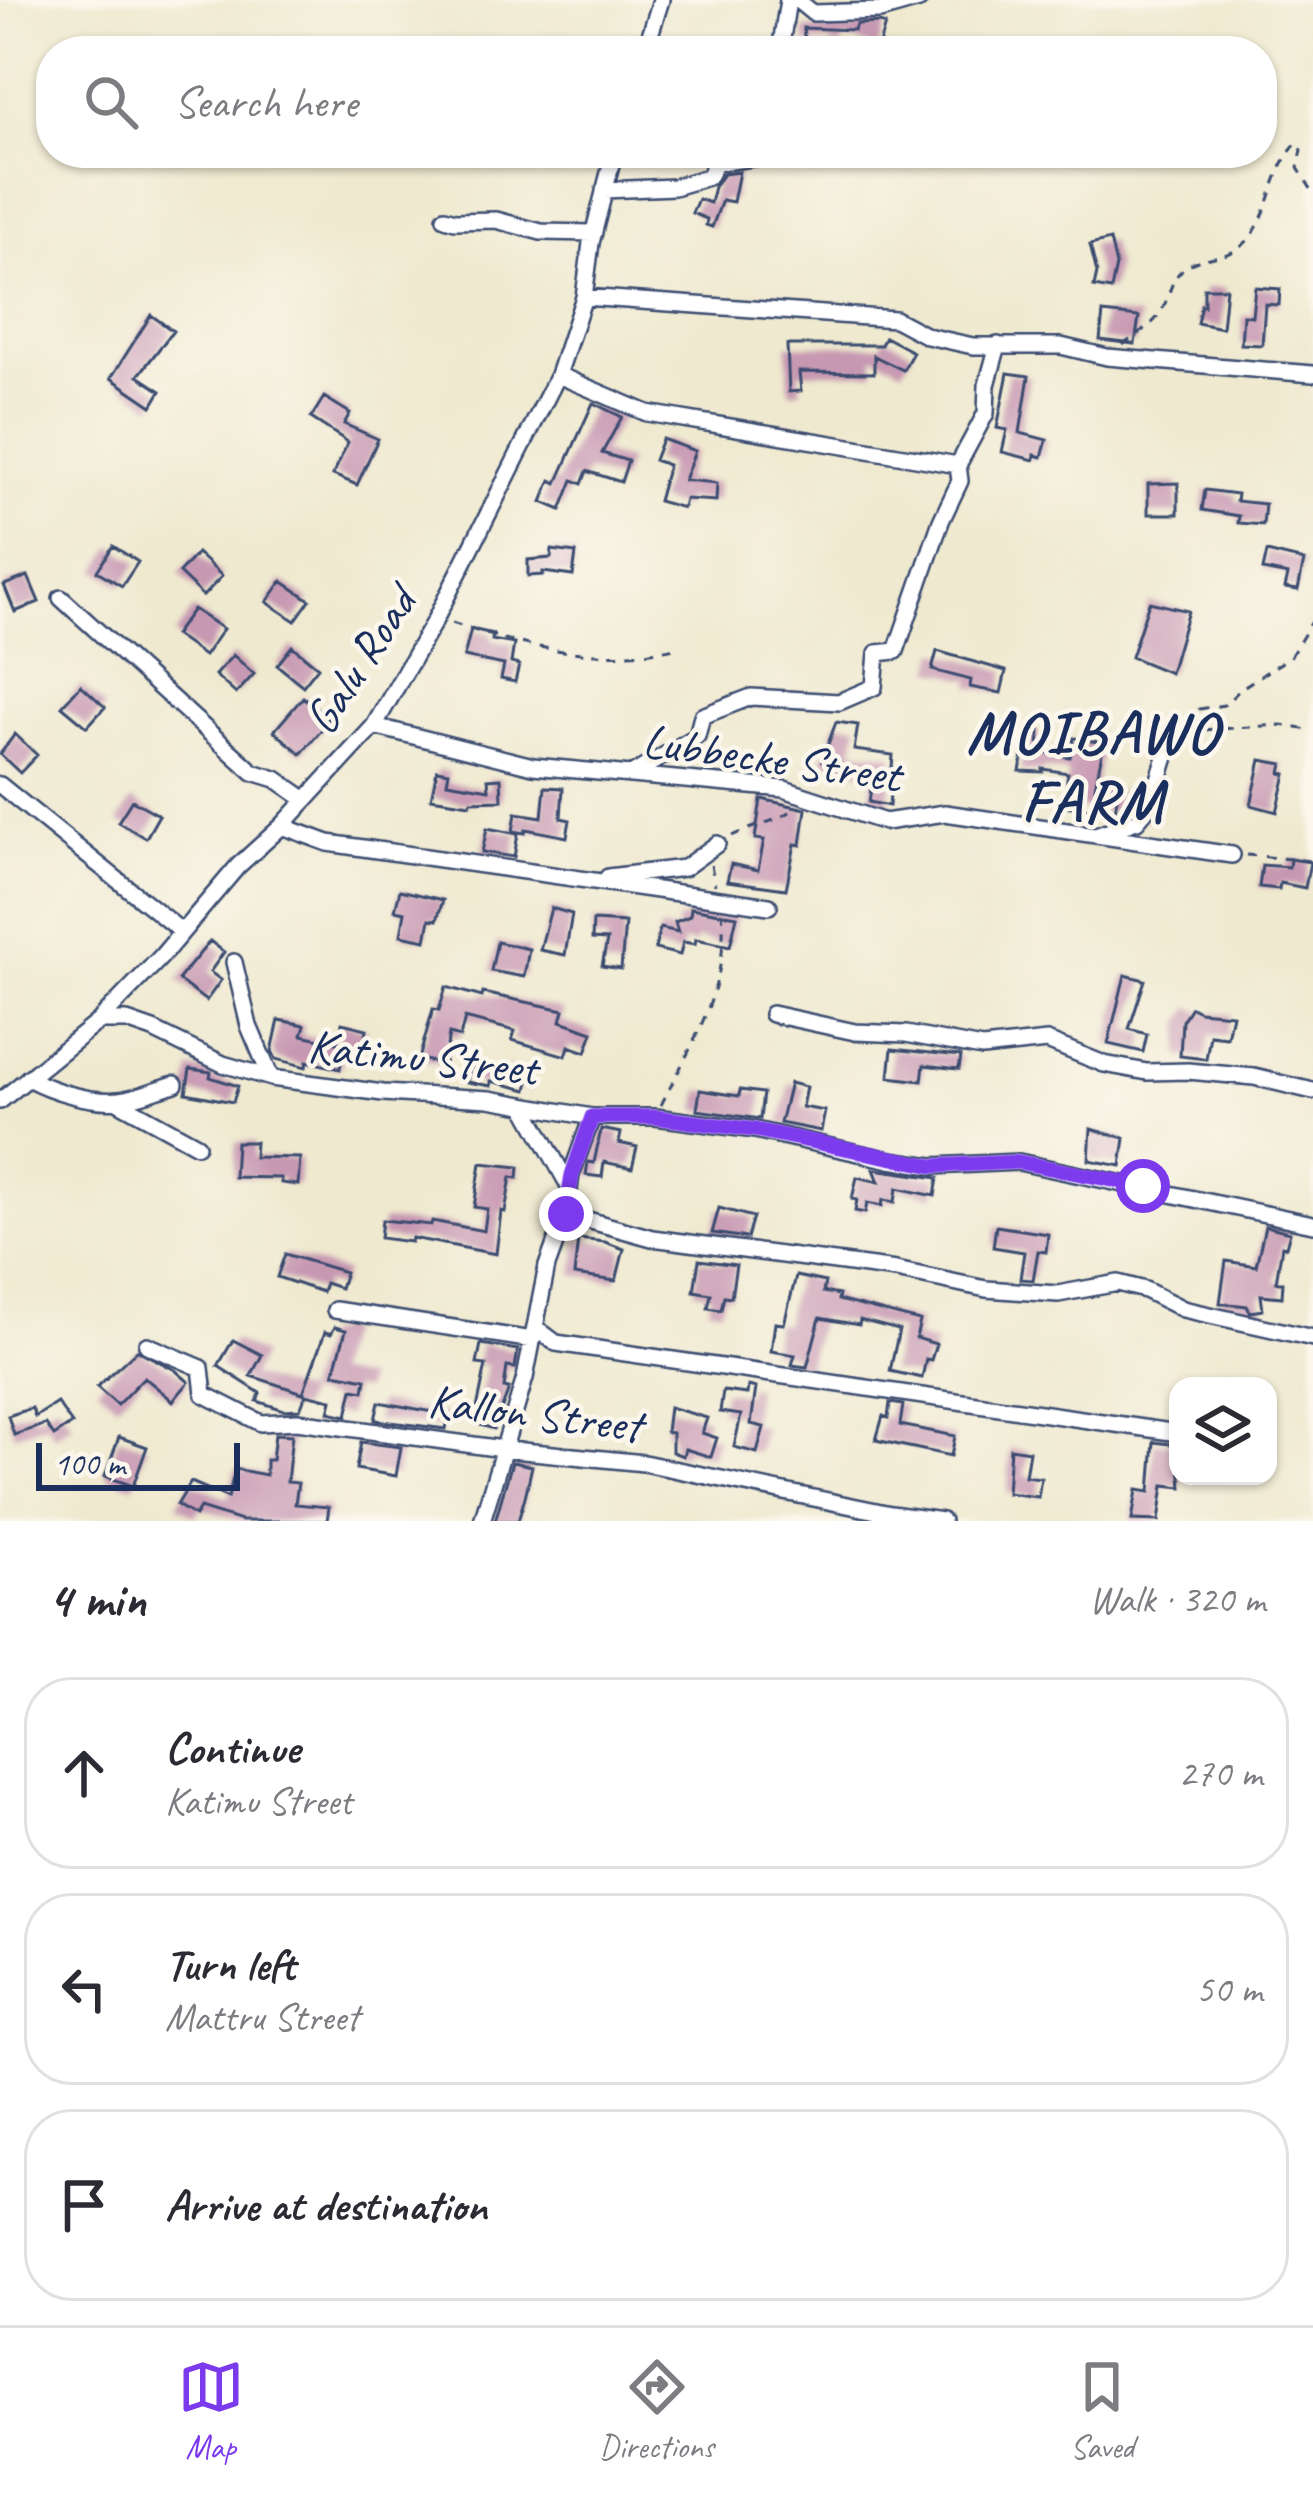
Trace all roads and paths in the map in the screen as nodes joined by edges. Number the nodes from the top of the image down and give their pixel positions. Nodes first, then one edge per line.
1 (661, 0) edge
2 (792, 0) edge
3 (919, 0) edge
4 (650, 36) edge
5 (784, 36) edge
6 (610, 168) edge
7 (713, 168) edge
8 (604, 190) junction
9 (1313, 192) edge
10 (445, 218) dead end
11 (594, 233) junction
12 (584, 297) junction
13 (998, 345) junction
14 (1107, 357) junction
15 (1313, 374) edge
16 (558, 375) junction
17 (958, 465) junction
18 (62, 598) dead end
19 (435, 620) junction
20 (1313, 620) edge
21 (679, 647) dead end
22 (374, 726) junction
23 (1174, 729) junction
24 (1313, 730) edge
25 (631, 775) junction
26 (0, 785) edge
27 (810, 797) junction
28 (306, 800) junction
29 (282, 826) junction
30 (1095, 835) junction
31 (717, 844) junction
32 (1232, 855) joint
33 (1313, 861) edge
34 (593, 879) junction
35 (718, 898) junction
36 (769, 906) dead end
37 (182, 932) junction
38 (234, 962) dead end
39 (772, 1014) dead end
40 (99, 1021) junction
41 (28, 1078) junction
42 (271, 1078) junction
43 (175, 1084) dead end
44 (1313, 1090) edge
45 (117, 1100) junction
46 (0, 1101) edge
47 (524, 1105) junction
48 (592, 1117) junction
49 (655, 1117) junction
50 (197, 1145) dead end
51 (570, 1187) junction
52 (566, 1214) junction
53 (1313, 1224) edge
54 (334, 1310) dead end
55 (535, 1334) junction
56 (1313, 1338) edge
57 (148, 1346) dead end
58 (1169, 1432) edge
59 (503, 1449) junction
60 (482, 1521) edge
61 (943, 1521) edge

1 - 4 street
2 - 3 street
2 - 5 street
6 - 8 street, Galu Road
7 - 8 street
8 - 11 street, Galu Road
9 - 14 path
10 - 11 street
11 - 12 street, Galu Road
12 - 13 street
12 - 16 street, Galu Road
13 - 14 street
13 - 17 street
14 - 15 street
16 - 17 street
16 - 19 street, Galu Road
17 - 25 street
18 - 28 street
19 - 21 path
19 - 22 street, Galu Road
20 - 23 path
22 - 25 street, Lubbecke Street
22 - 28 street, Galu Road
23 - 24 path
23 - 30 street
25 - 27 street, Lubbecke Street
26 - 37 street
27 - 30 street, Lubbecke Street
27 - 31 path
28 - 29 street, Galu Road
29 - 34 street
29 - 37 street, Galu Road
30 - 32 street, Lubbecke Street
31 - 34 street
31 - 35 path
32 - 33 path
34 - 35 street
35 - 36 street
35 - 49 path
37 - 40 street, Galu Road
38 - 42 street
39 - 44 street
40 - 41 street, Galu Road
40 - 42 street, Katimu Street
41 - 45 street
41 - 46 street, Galu Road
42 - 47 street, Katimu Street
43 - 45 street
45 - 50 street
47 - 48 street, Katimu Street
47 - 51 street
48 - 49 street, Katimu Street
48 - 51 street
49 - 53 street, Katimu Street
51 - 52 street
52 - 55 street
52 - 56 street
54 - 55 street
55 - 58 street
55 - 59 street
57 - 59 street, Kallon Street
59 - 60 street
59 - 61 street, Kallon Street

